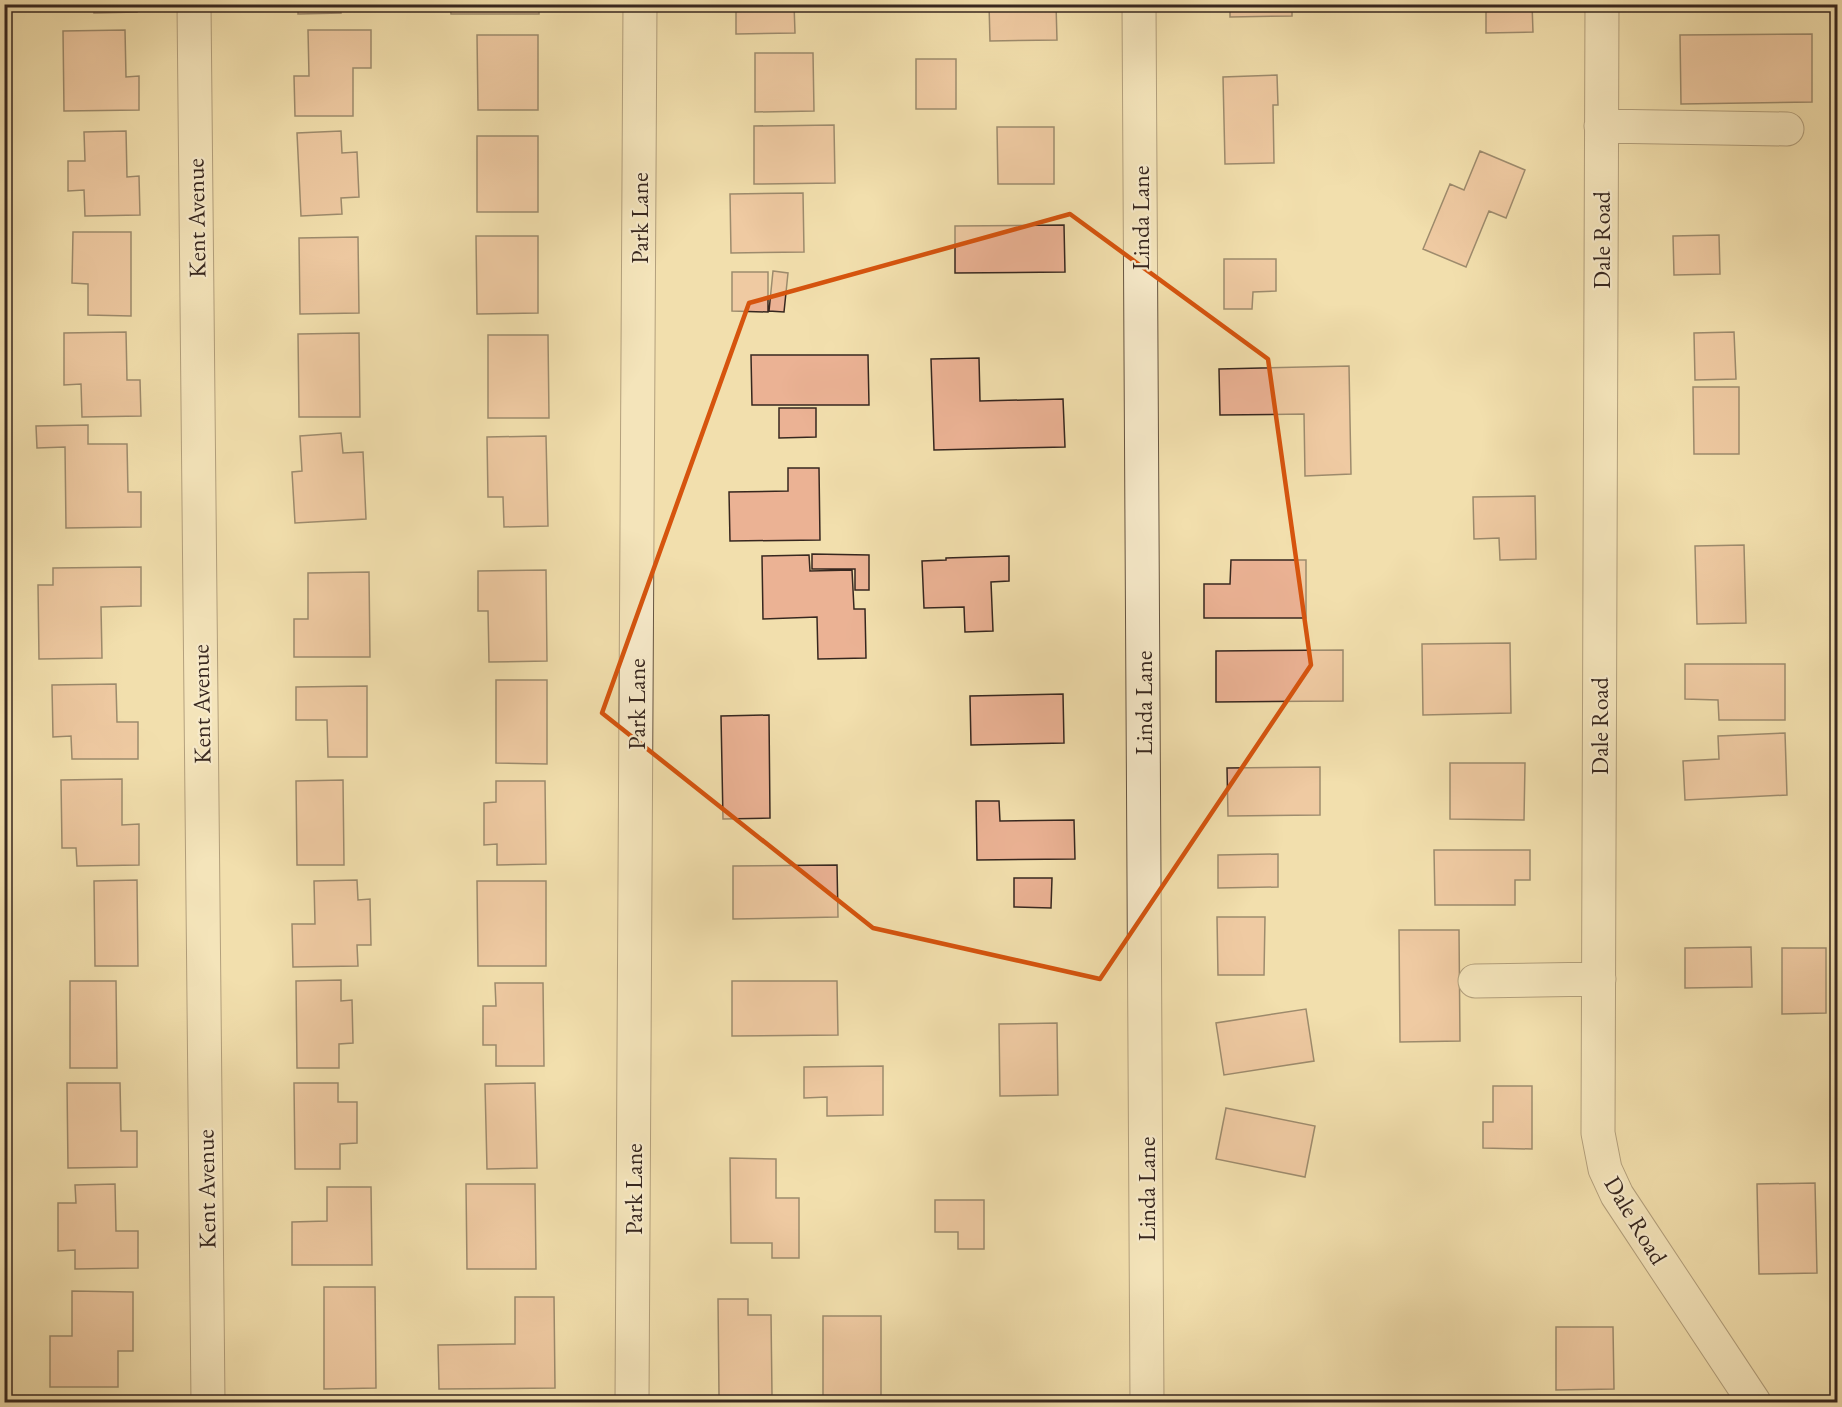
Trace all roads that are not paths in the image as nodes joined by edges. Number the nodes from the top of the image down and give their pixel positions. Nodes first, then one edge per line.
1 (194, 4) edge
2 (640, 4) edge
3 (1139, 4) edge
4 (1602, 4) edge
5 (1601, 126) junction
6 (1787, 129) dead end
7 (1599, 978) junction
8 (1475, 981) dead end
9 (208, 1402) edge
10 (632, 1402) edge
11 (1147, 1402) edge
12 (1754, 1402) edge

1 - 9 street, Kent Avenue
2 - 10 street, Park Lane
3 - 11 street, Linda Lane
4 - 5 street, Dale Road
5 - 6 street
5 - 7 street, Dale Road
7 - 8 street
7 - 12 street, Dale Road

